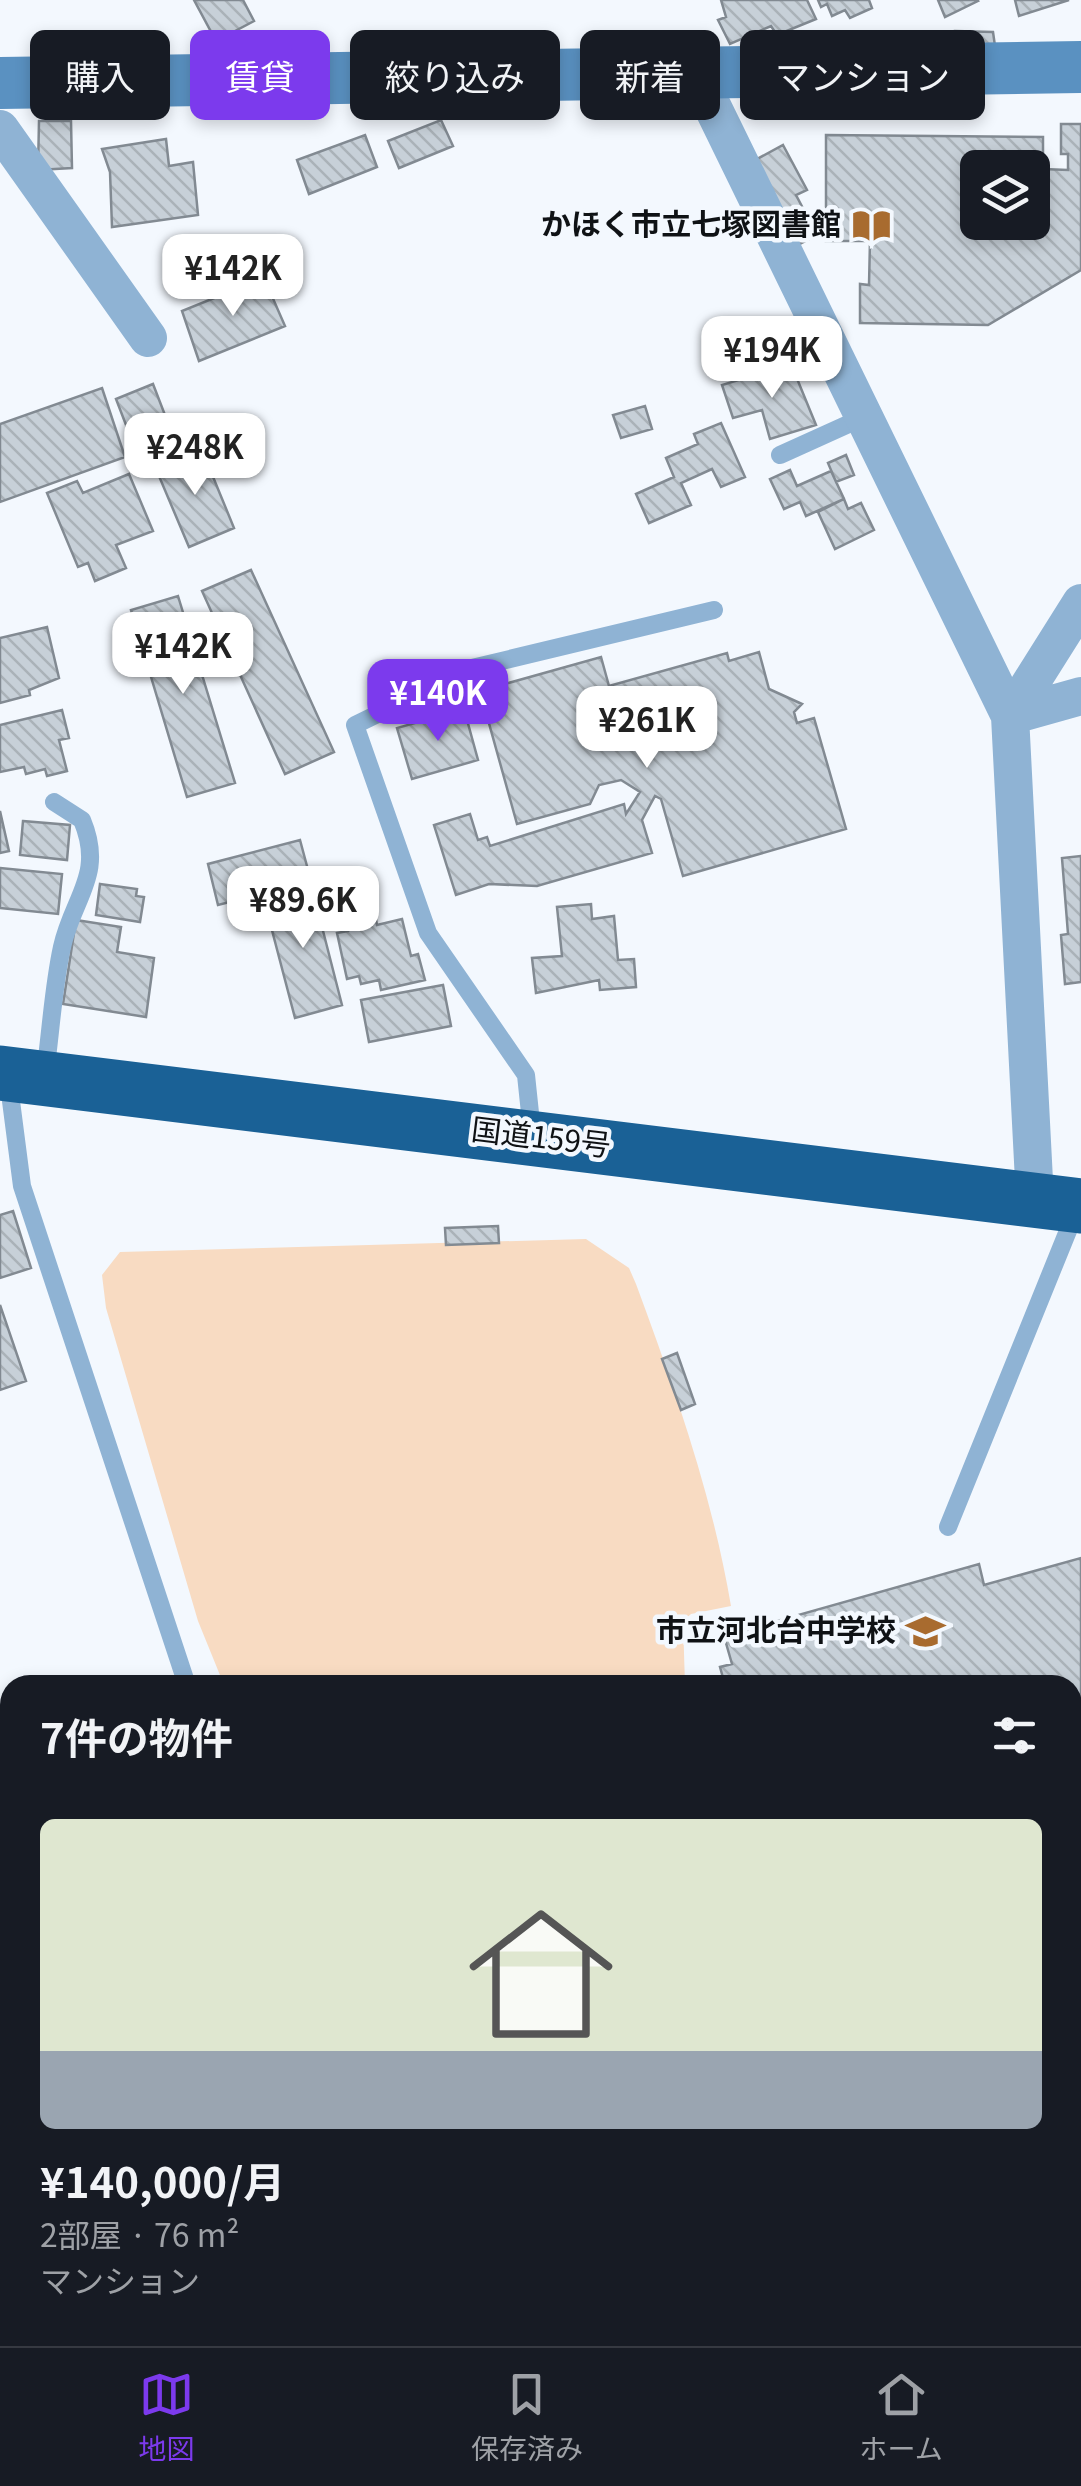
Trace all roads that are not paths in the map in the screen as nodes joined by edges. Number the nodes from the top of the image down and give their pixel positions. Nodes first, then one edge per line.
1 (1081, 67) edge
2 (720, 73) edge
3 (580, 75) edge
4 (0, 83) edge
5 (719, 120) edge
6 (0, 129) edge
7 (148, 338) dead end
8 (864, 417) junction
9 (780, 455) dead end
10 (1081, 603) edge
11 (714, 610) dead end
12 (1081, 696) edge
13 (1010, 716) junction
14 (54, 802) dead end
15 (17, 1075) edge
16 (532, 1137) junction
17 (1065, 1204) edge
18 (948, 1527) dead end
19 (184, 1675) edge

1 - 2 main road
3 - 4 main road
5 - 8 street
6 - 7 street
8 - 9 lane
8 - 13 street
10 - 13 street
11 - 16 lane
12 - 13 street
13 - 17 street
14 - 15 lane
15 - 16 highway, 国道159号
15 - 19 lane
16 - 17 highway, 国道159号
17 - 18 lane

